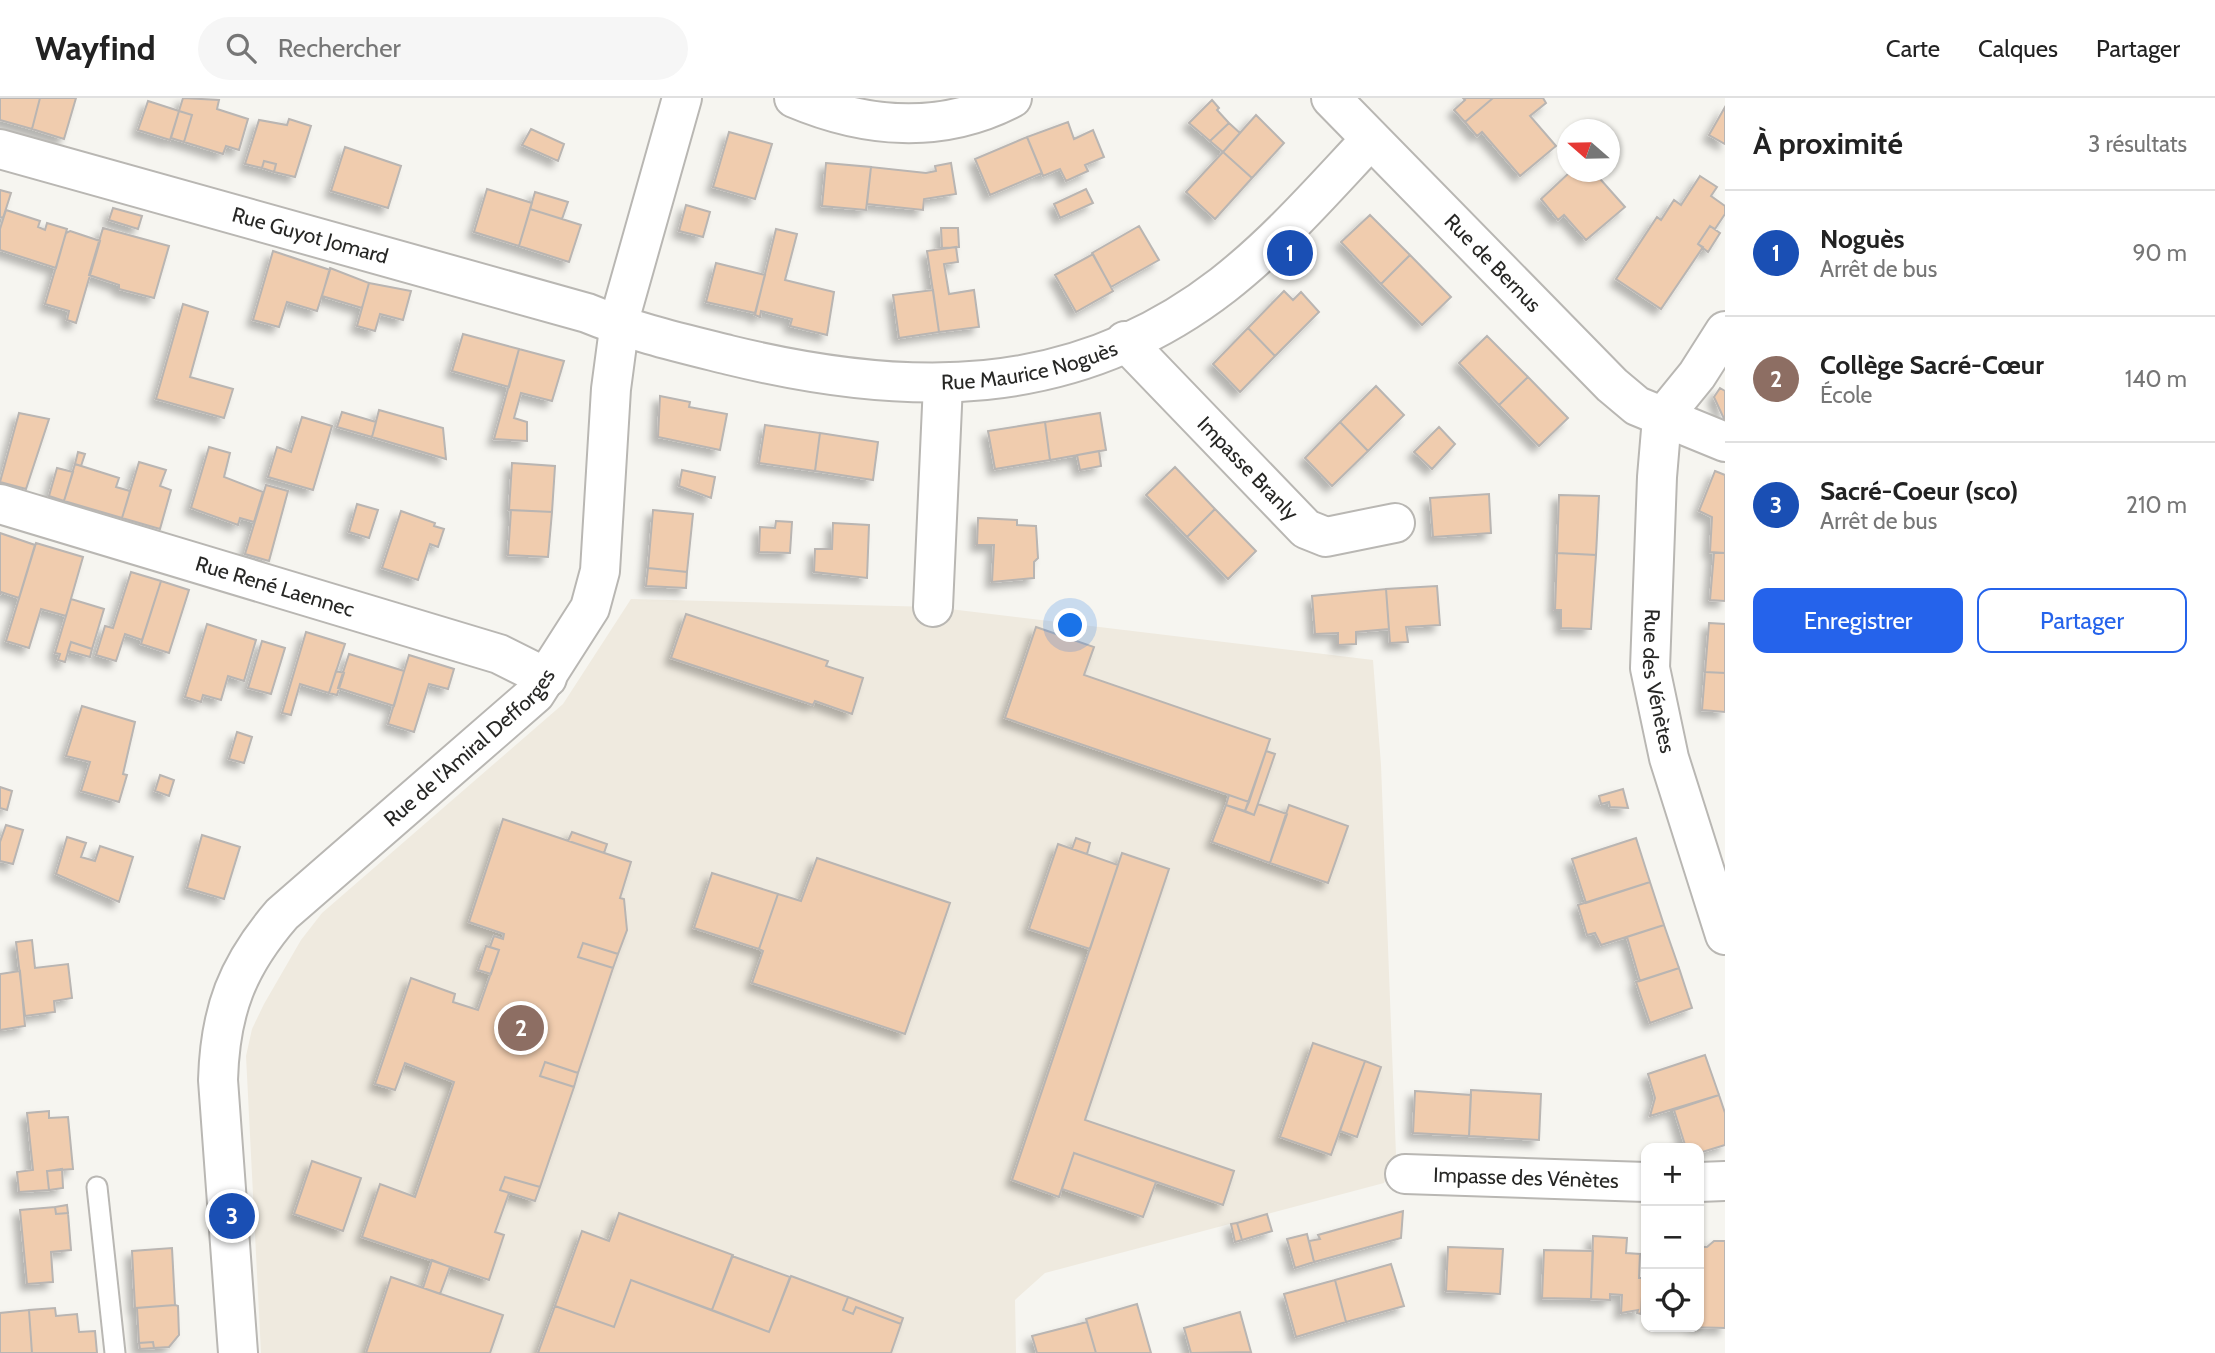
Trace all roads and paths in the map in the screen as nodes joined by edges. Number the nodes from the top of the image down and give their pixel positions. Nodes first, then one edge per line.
1 (682, 98) edge
2 (794, 98) edge
3 (1012, 98) edge
4 (1331, 98) edge
5 (1370, 140) junction
6 (0, 149) edge
7 (619, 326) junction
8 (1725, 331) edge
9 (1125, 341) junction
10 (943, 384) junction
11 (1662, 418) junction
12 (1725, 442) edge
13 (0, 504) edge
14 (1395, 523) dead end
15 (933, 607) dead end
16 (547, 678) junction
17 (1725, 935) edge
18 (1405, 1174) dead end
19 (1725, 1181) edge
20 (1641, 1182) edge
21 (1704, 1182) edge
22 (97, 1187) dead end
23 (115, 1353) edge
24 (237, 1353) edge

1 - 7 street, Rue de l'Amiral Defforges
2 - 3 street
4 - 5 street, Rue de Bernus
5 - 9 street, Rue Maurice Noguès
5 - 11 street, Rue de Bernus
6 - 7 street, Rue Guyot Jomard
7 - 10 street, Rue Maurice Noguès
7 - 16 street, Rue de l'Amiral Defforges
8 - 11 street
9 - 10 street, Rue Maurice Noguès
9 - 14 street, Impasse Branly
10 - 15 street
11 - 12 street, Rue de Bernus
11 - 17 street, Rue des Vénètes
13 - 16 street, Rue René Laennec
16 - 24 street, Rue de l'Amiral Defforges
18 - 20 street, Impasse des Vénètes
19 - 21 street
22 - 23 lane

